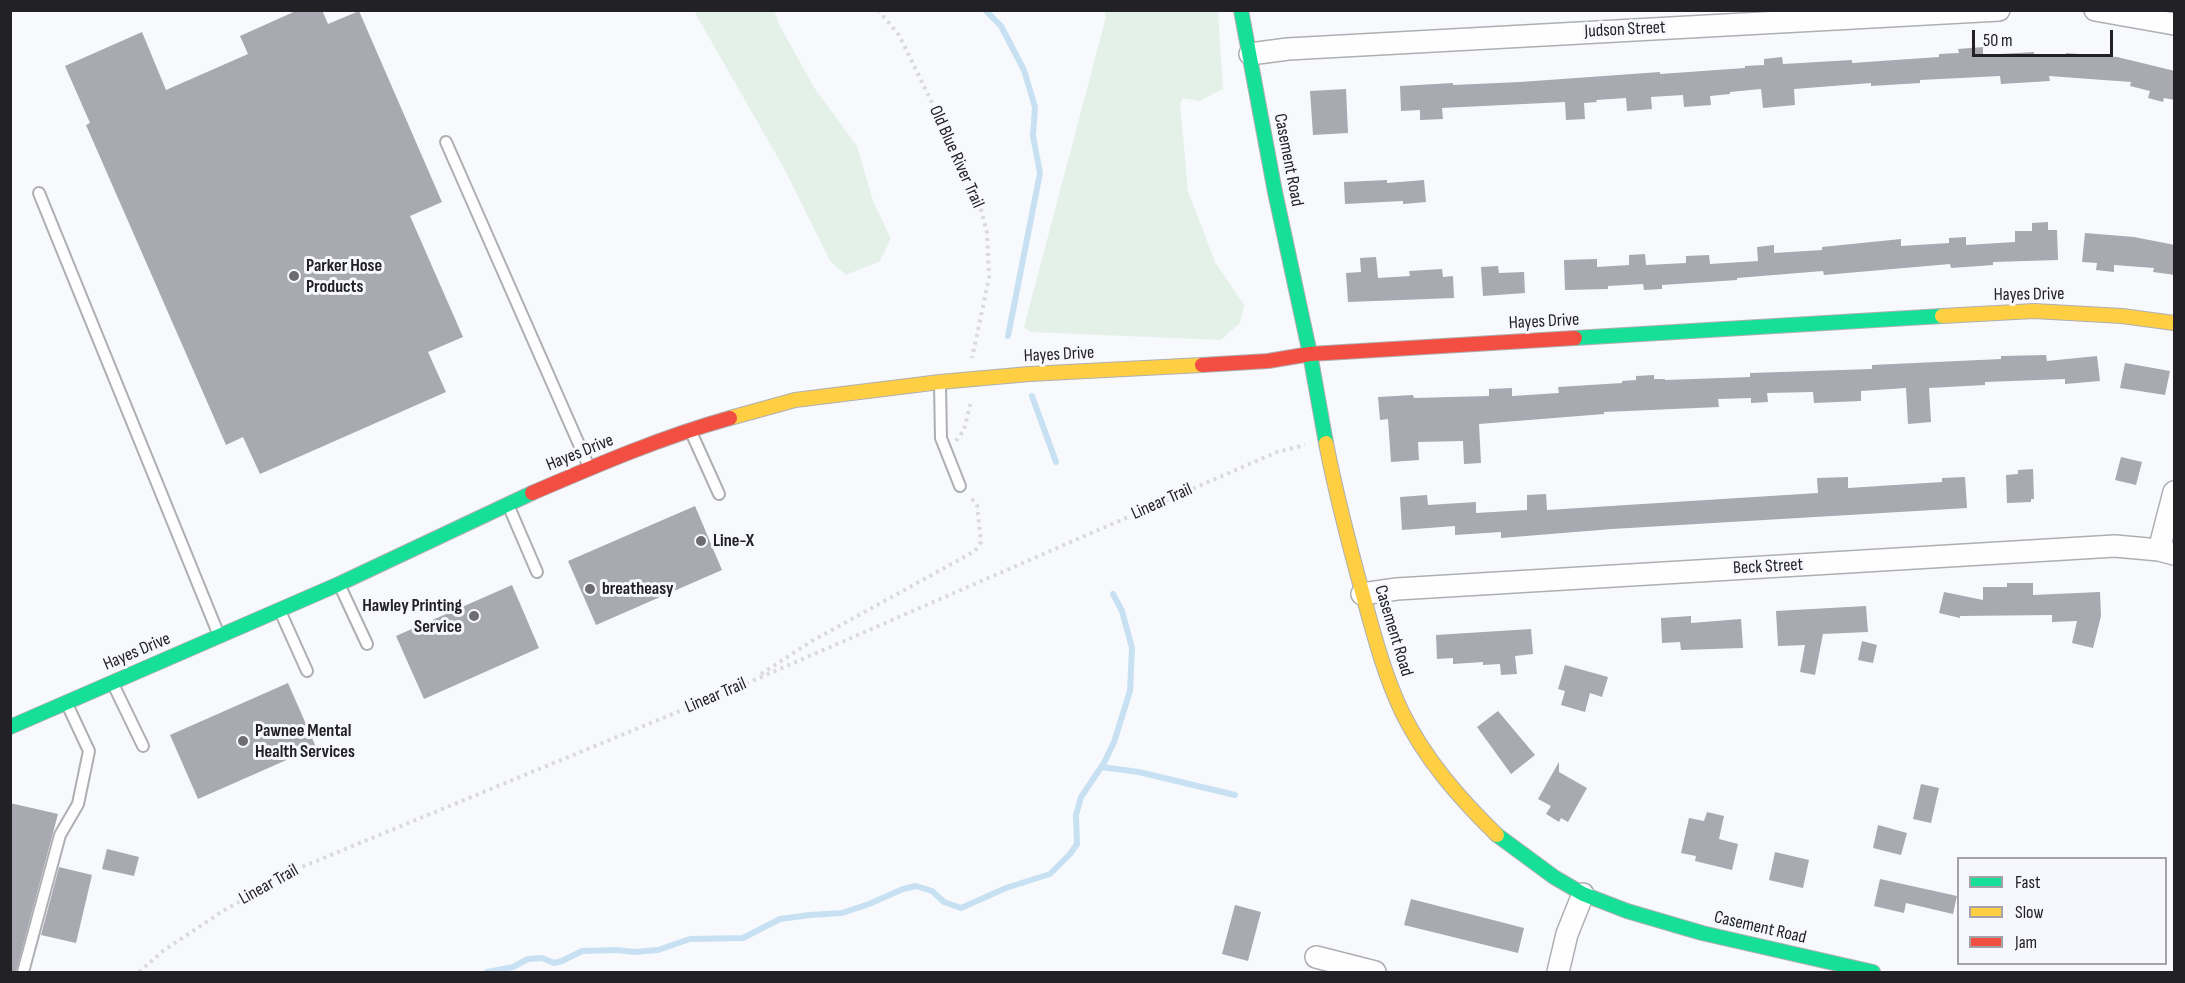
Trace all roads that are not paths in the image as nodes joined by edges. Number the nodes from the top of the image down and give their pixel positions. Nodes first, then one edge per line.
1 (1241, 10) edge
2 (2000, 10) edge
3 (2095, 10) edge
4 (2175, 24) edge
5 (1250, 54) junction
6 (447, 141) dead end
7 (39, 194) dead end
8 (2175, 323) edge
9 (1310, 354) junction
10 (940, 382) junction
11 (690, 429) junction
12 (589, 468) junction
13 (960, 486) road end
14 (2175, 492) edge
15 (719, 494) dead end
16 (507, 504) junction
17 (2167, 552) edge
18 (537, 572) dead end
19 (339, 584) junction
20 (1362, 594) junction
21 (280, 610) junction
22 (219, 636) junction
23 (368, 644) dead end
24 (307, 671) dead end
25 (112, 682) junction
26 (66, 702) junction
27 (10, 727) edge
28 (142, 746) dead end
29 (1583, 894) junction
30 (1316, 957) dead end
31 (1792, 963) edge
32 (23, 972) edge
33 (1375, 972) edge
34 (1558, 972) edge
35 (1873, 972) edge

1 - 5 street, Casement Road
2 - 5 street, Judson Street
3 - 4 street
5 - 9 street, Casement Road
6 - 12 lane
7 - 22 lane
8 - 9 street, Hayes Drive
9 - 10 street, Hayes Drive
9 - 20 street, Casement Road
10 - 11 street, Hayes Drive
10 - 13 lane
11 - 12 street, Hayes Drive
11 - 15 lane
12 - 16 street, Hayes Drive
14 - 17 street
16 - 18 lane
16 - 19 street, Hayes Drive
17 - 20 street, Beck Street
19 - 21 street, Hayes Drive
19 - 23 lane
20 - 29 street, Casement Road
21 - 22 street, Hayes Drive
21 - 24 lane
22 - 25 street, Hayes Drive
25 - 26 street, Hayes Drive
25 - 28 lane
26 - 27 street, Hayes Drive
26 - 32 lane
29 - 31 street, Casement Road
29 - 34 street
30 - 33 street
31 - 35 street, Casement Road

